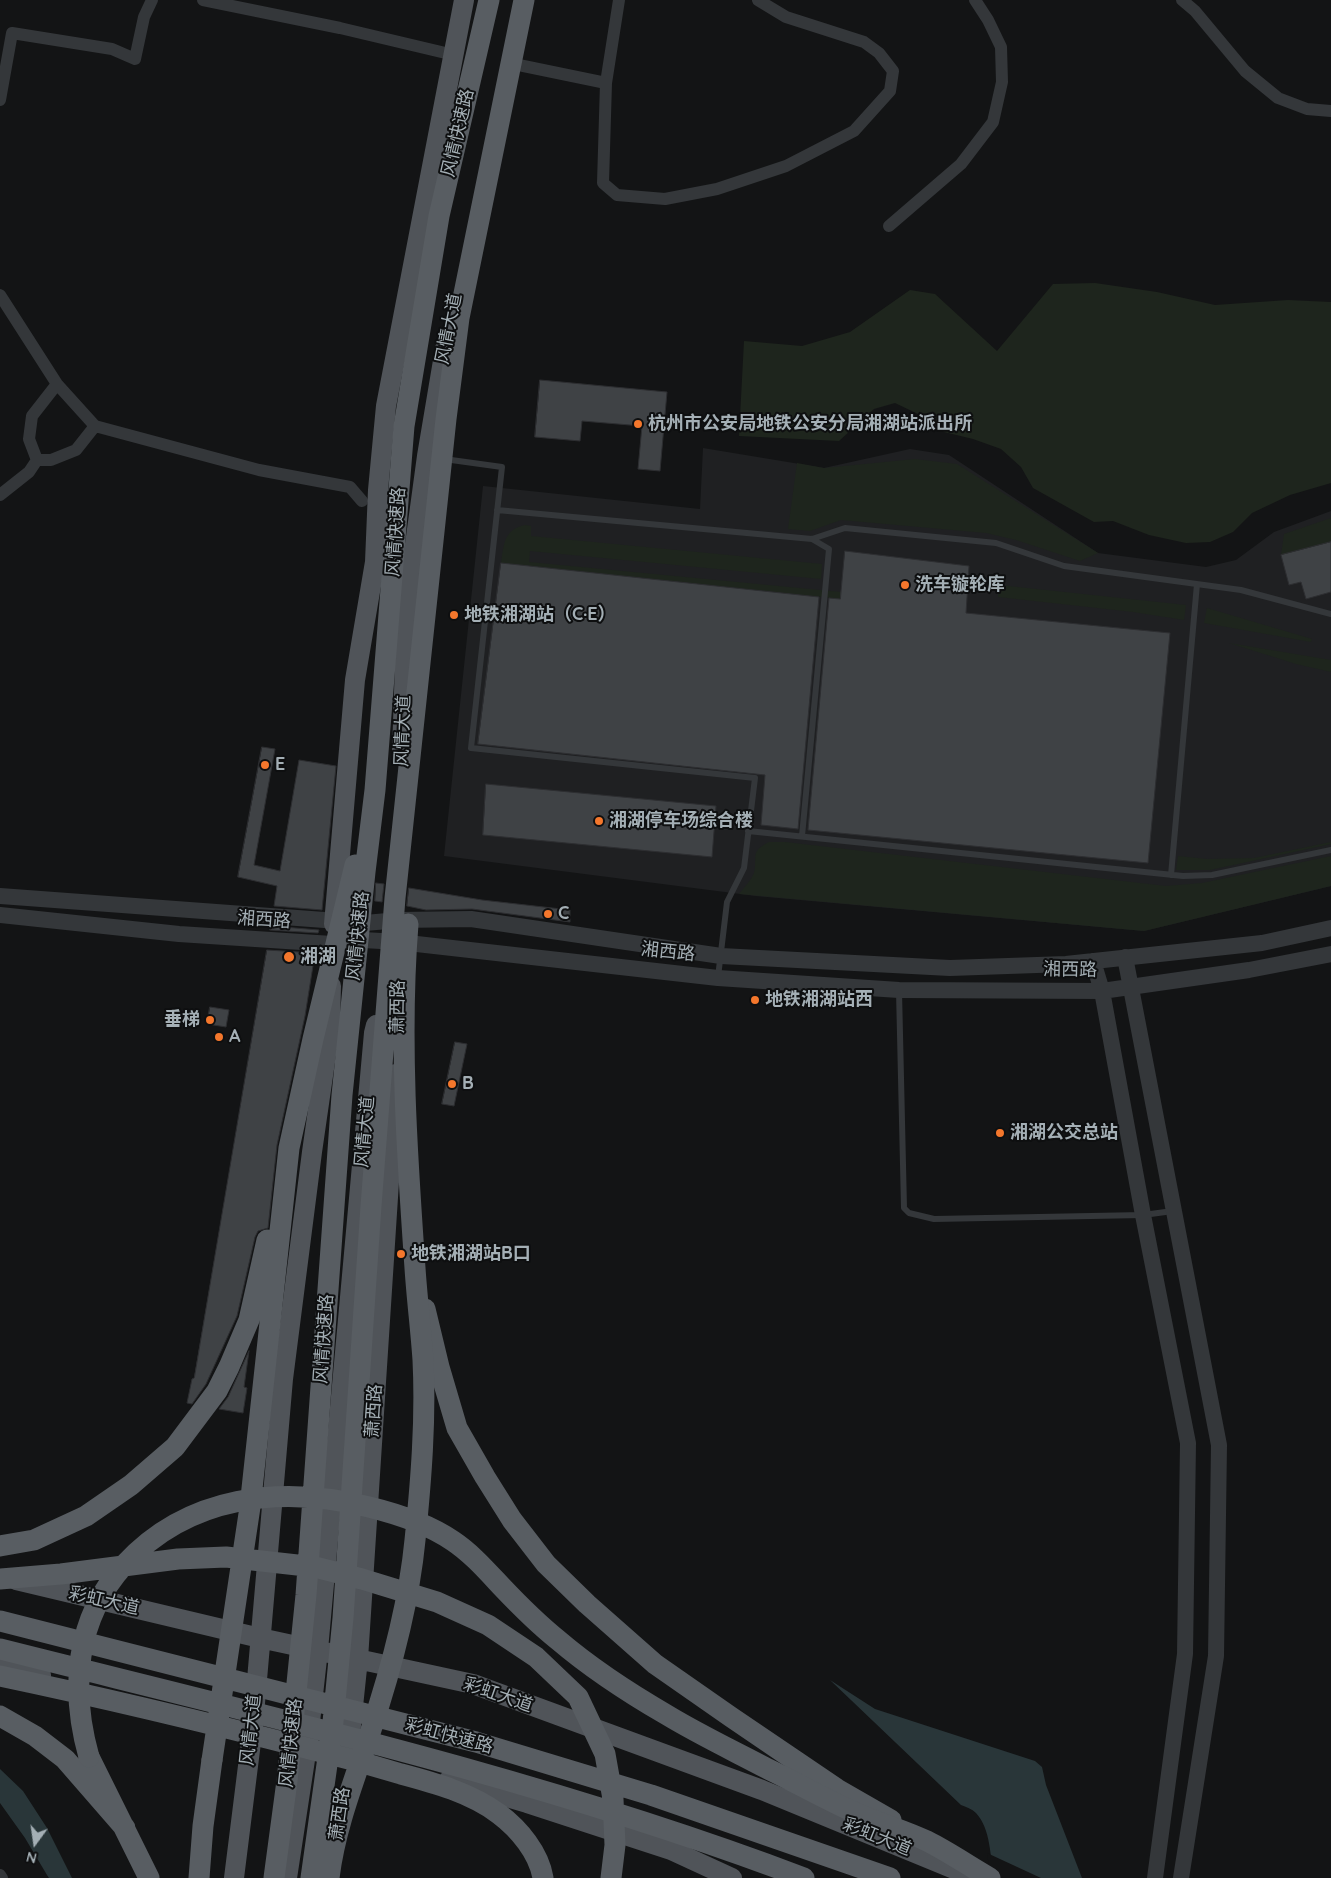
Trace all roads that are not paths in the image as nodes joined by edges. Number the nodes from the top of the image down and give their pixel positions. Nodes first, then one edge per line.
1 (152, 0) edge
2 (203, 0) edge
3 (464, 0) edge
4 (489, 0) edge
5 (523, 0) edge
6 (619, 0) edge
7 (758, 0) edge
8 (975, 0) edge
9 (1182, 0) edge
10 (454, 55) junction
11 (509, 63) junction
12 (606, 82) junction
13 (0, 100) edge
14 (1331, 111) edge
15 (889, 226) dead end
16 (0, 295) edge
17 (57, 384) junction
18 (95, 426) junction
19 (427, 456) junction
20 (37, 460) junction
21 (0, 496) edge
22 (362, 501) dead end
23 (497, 510) junction
24 (812, 538) junction
25 (375, 562) junction
26 (1198, 584) junction
27 (1331, 607) edge
28 (1319, 611) junction
29 (1331, 614) edge
30 (424, 634) junction
31 (375, 790) junction
32 (748, 831) junction
33 (802, 836) junction
34 (1331, 850) edge
35 (1171, 875) junction
36 (0, 896) edge
37 (0, 915) edge
38 (334, 920) junction
39 (399, 920) junction
40 (1331, 928) edge
41 (364, 931) junction
42 (399, 942) junction
43 (332, 944) junction
44 (1331, 954) edge
45 (721, 956) junction
46 (1125, 957) junction
47 (1094, 961) junction
48 (718, 978) junction
49 (1131, 987) junction
50 (900, 990) junction
51 (1102, 991) junction
52 (289, 1148) junction
53 (1173, 1211) junction
54 (1143, 1215) junction
55 (415, 1268) junction
56 (381, 1305) junction
57 (340, 1396) junction
58 (0, 1546) edge
59 (0, 1578) edge
60 (0, 1621) edge
61 (260, 1638) junction
62 (0, 1649) edge
63 (318, 1650) junction
64 (358, 1659) junction
65 (0, 1665) edge
66 (0, 1676) edge
67 (0, 1716) edge
68 (253, 1726) junction
69 (308, 1740) junction
70 (349, 1752) junction
71 (125, 1828) junction
72 (928, 1841) junction
73 (149, 1878) edge
74 (198, 1878) edge
75 (234, 1878) edge
76 (274, 1878) edge
77 (287, 1878) edge
78 (312, 1878) edge
79 (330, 1878) edge
80 (543, 1878) edge
81 (611, 1878) edge
82 (732, 1878) edge
83 (804, 1878) edge
84 (890, 1878) edge
85 (976, 1878) edge
86 (990, 1878) edge
87 (1156, 1878) edge
88 (1181, 1878) edge

1 - 13 street
2 - 10 street
3 - 10 main road
4 - 31 highway, 风情快速路, bridge
5 - 11 main road, 风情大道
5 - 30 highway, 风情快速路, bridge
6 - 12 street
7 - 12 street
8 - 15 street
9 - 14 street
10 - 25 main road
11 - 12 street
11 - 19 main road, 风情大道
16 - 17 street
17 - 18 street
17 - 20 street
18 - 20 street
18 - 22 street
19 - 23 lane
19 - 39 main road, 风情大道
20 - 21 street
23 - 24 lane
23 - 32 lane
24 - 26 lane
24 - 33 lane
25 - 38 main road
25 - 41 main road
26 - 28 lane
26 - 35 lane
27 - 28 lane
28 - 29 lane
30 - 55 highway, bridge
30 - 78 highway, 风情快速路, bridge
31 - 52 highway, bridge
31 - 76 highway, 风情快速路, bridge
32 - 33 lane
32 - 45 lane
33 - 35 lane
34 - 35 lane
36 - 38 street, 湘西路
37 - 43 street, 湘西路
38 - 41 street, 湘西路
38 - 43 main road
39 - 41 street, 湘西路
39 - 42 main road, 风情大道
39 - 45 street, 湘西路
40 - 46 street, 湘西路
41 - 42 street, 湘西路
41 - 43 street, 湘西路
42 - 48 street, 湘西路
42 - 56 main road, 萧西路
42 - 57 main road, 风情大道
43 - 61 main road, 风情大道, bridge
44 - 49 street, 湘西路
45 - 47 street, 湘西路
45 - 48 lane
46 - 47 street, 湘西路
46 - 49 street
47 - 51 street
48 - 50 street, 湘西路
49 - 51 street, 湘西路
49 - 53 street
50 - 51 street, 湘西路
50 - 54 lane
51 - 54 street
52 - 58 highway, bridge
52 - 74 highway, bridge
53 - 54 lane
53 - 88 street
54 - 87 street
55 - 72 highway, bridge
55 - 79 highway, bridge
56 - 57 main road
56 - 64 main road, 萧西路
57 - 63 main road, 风情大道, bridge
59 - 61 main road, 彩虹大道
59 - 81 highway, bridge
60 - 84 highway, 彩虹快速路, bridge
61 - 63 main road, 彩虹大道
61 - 68 main road, 风情大道
62 - 83 highway, 彩虹快速路, bridge
63 - 64 main road, 彩虹大道
63 - 69 main road
64 - 70 main road, 萧西路
64 - 85 main road, 彩虹大道
65 - 68 main road
66 - 80 highway, bridge
67 - 71 highway
68 - 69 main road
68 - 75 main road, 风情大道
69 - 70 main road
69 - 77 main road
70 - 79 main road, 萧西路
70 - 82 main road
71 - 72 highway, bridge
71 - 73 highway
72 - 86 highway, bridge

